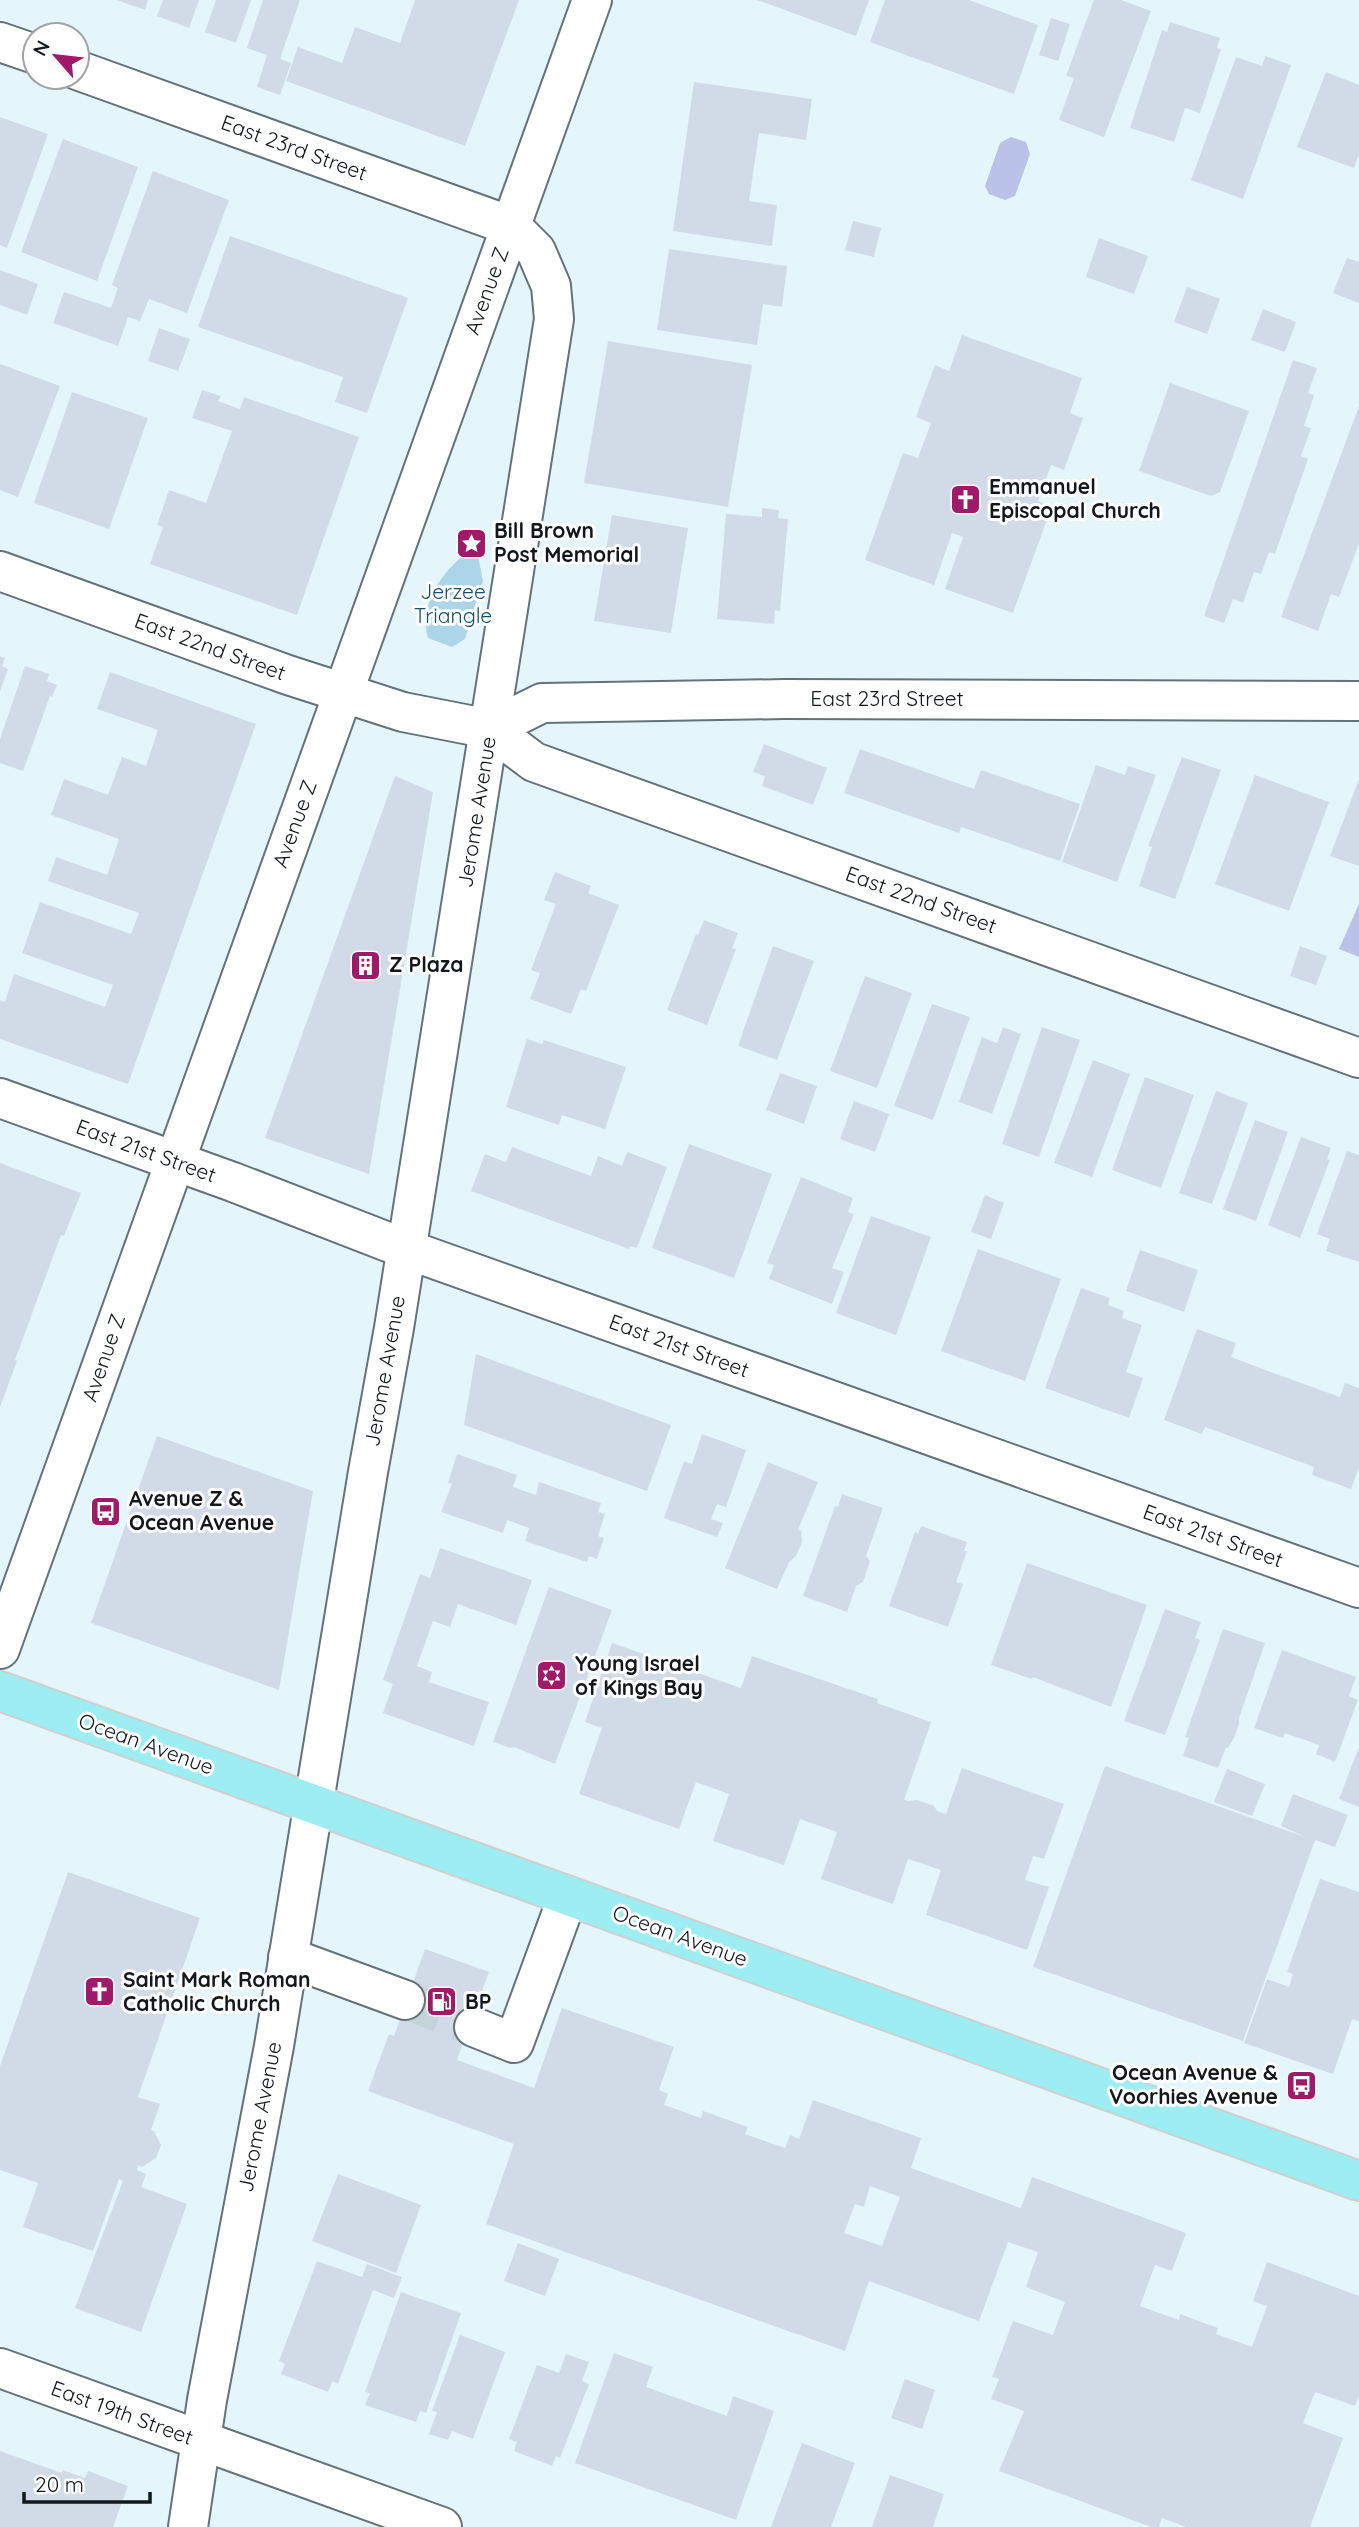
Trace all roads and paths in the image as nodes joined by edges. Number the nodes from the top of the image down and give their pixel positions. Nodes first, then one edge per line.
1 (592, 0) edge
2 (0, 42) edge
3 (21, 49) edge
4 (91, 75) edge
5 (511, 226) junction
6 (0, 571) edge
7 (343, 692) junction
8 (1359, 701) edge
9 (490, 729) junction
10 (1359, 1058) edge
11 (0, 1098) edge
12 (174, 1162) junction
13 (406, 1249) junction
14 (1359, 1588) edge
15 (0, 1649) edge
16 (0, 1692) edge
17 (312, 1804) junction
18 (569, 1896) junction
19 (288, 1957) junction
20 (405, 2000) tunnel mouth
21 (474, 2027) tunnel mouth
22 (1359, 2181) edge
23 (0, 2368) edge
24 (201, 2441) junction
25 (188, 2527) edge
26 (442, 2527) edge

1 - 5 street, Avenue Z
2 - 3 street
4 - 5 street, East 23rd Street
5 - 7 street, Avenue Z
5 - 9 street, Jerome Avenue
6 - 7 street, East 22nd Street
7 - 9 street, East 22nd Street
7 - 12 street, Avenue Z
8 - 9 street, East 23rd Street
9 - 10 street, East 22nd Street
9 - 13 street, Jerome Avenue
11 - 12 street, East 21st Street
12 - 13 street, East 21st Street
12 - 15 street, Avenue Z
13 - 14 street, East 21st Street
13 - 17 street, Jerome Avenue
16 - 17 main road, Ocean Avenue
17 - 18 main road, Ocean Avenue
17 - 19 street, Jerome Avenue
18 - 21 street
18 - 22 main road, Ocean Avenue
19 - 20 street
19 - 24 street, Jerome Avenue
23 - 24 street, East 19th Street
24 - 25 street, Jerome Avenue
24 - 26 street, East 19th Street

